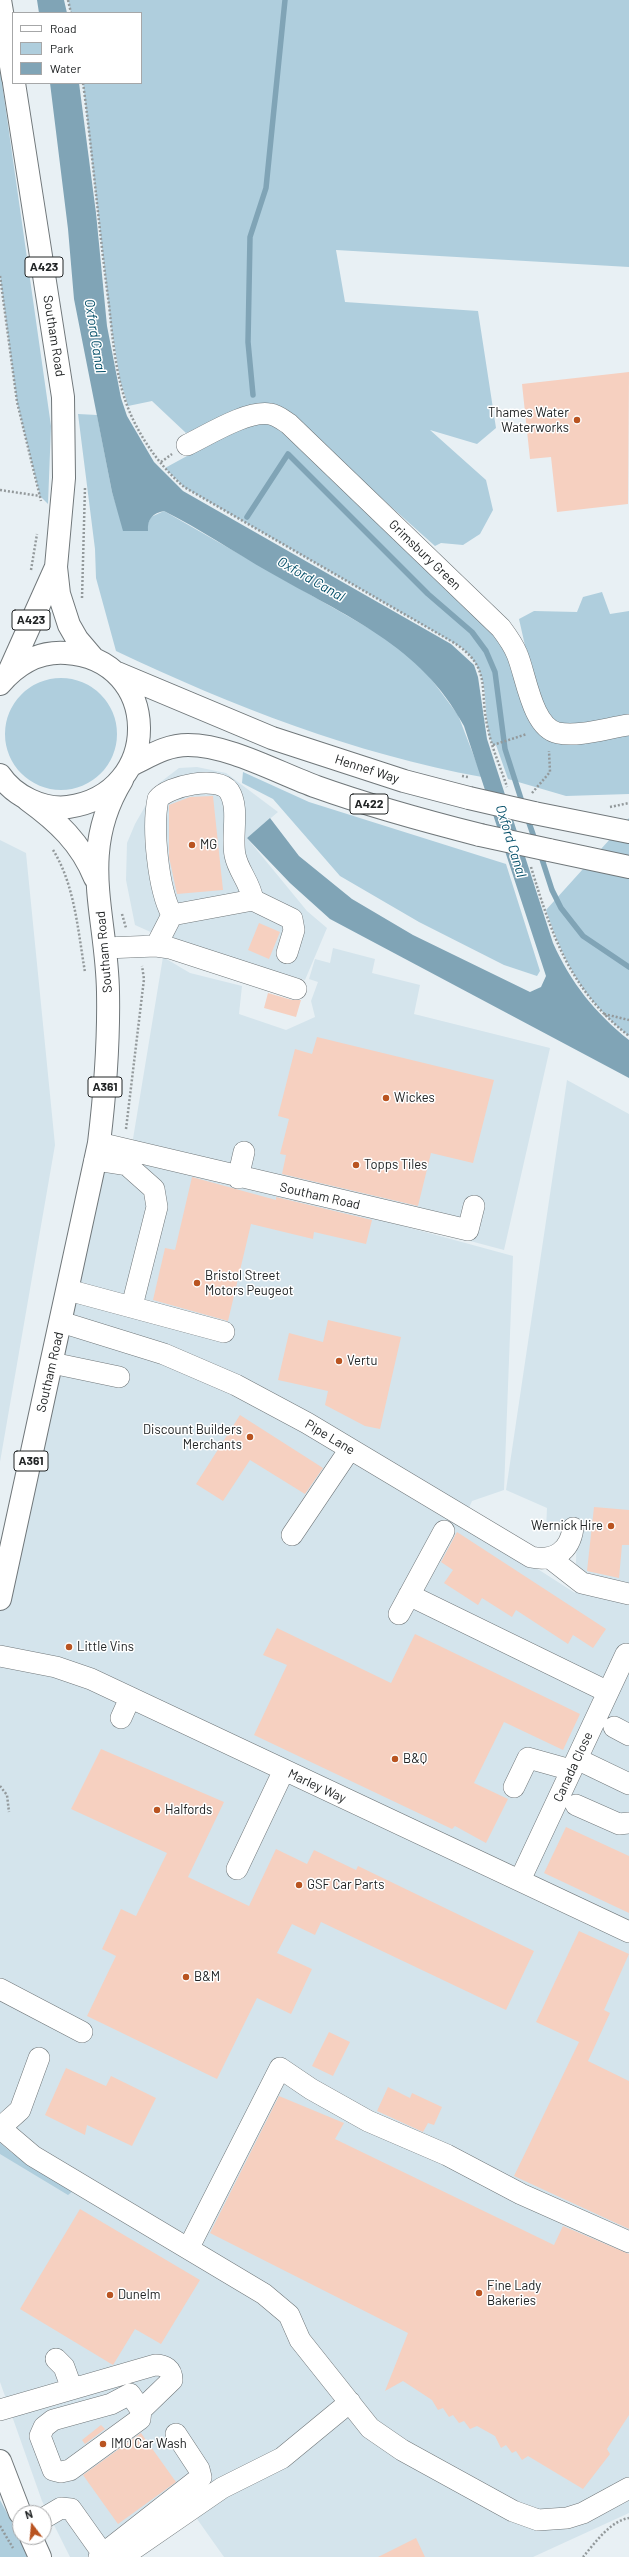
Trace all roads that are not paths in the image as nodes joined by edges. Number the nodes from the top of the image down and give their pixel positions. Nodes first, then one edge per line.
1 (0, 0) edge
2 (12, 72) edge
3 (14, 84) edge
4 (187, 445) dead end
5 (56, 567) junction
6 (94, 659) junction
7 (115, 673) junction
8 (4, 679) edge
9 (629, 726) edge
10 (127, 773) junction
11 (0, 775) edge
12 (0, 784) edge
13 (23, 797) junction
14 (629, 832) edge
15 (629, 867) edge
16 (96, 881) junction
17 (253, 900) junction
18 (172, 915) junction
19 (156, 946) junction
20 (105, 948) junction
21 (287, 953) dead end
22 (296, 989) dead end
23 (97, 1151) junction
24 (244, 1152) dead end
25 (238, 1178) junction
26 (474, 1206) dead end
27 (68, 1290) junction
28 (132, 1306) junction
29 (62, 1322) junction
30 (224, 1332) dead end
31 (52, 1363) junction
32 (119, 1377) dead end
33 (350, 1449) junction
34 (573, 1528) dead end
35 (444, 1531) dead end
36 (292, 1534) dead end
37 (550, 1558) junction
38 (629, 1594) edge
39 (409, 1596) junction
40 (0, 1598) edge
41 (399, 1614) dead end
42 (626, 1654) dead end
43 (0, 1656) edge
44 (608, 1692) junction
45 (130, 1698) junction
46 (121, 1718) dead end
47 (574, 1764) junction
48 (284, 1770) junction
49 (629, 1784) edge
50 (514, 1787) dead end
51 (576, 1805) dead end
52 (629, 1823) edge
53 (237, 1869) dead end
54 (520, 1880) junction
55 (629, 1932) edge
56 (0, 1989) edge
57 (82, 2032) dead end
58 (39, 2058) dead end
59 (0, 2128) edge
60 (629, 2242) edge
61 (189, 2247) junction
62 (56, 2359) dead end
63 (115, 2376) junction
64 (72, 2390) junction
65 (350, 2402) junction
66 (0, 2410) edge
67 (176, 2434) dead end
68 (0, 2461) edge
69 (629, 2488) edge
70 (17, 2505) edge
71 (52, 2513) edge
72 (35, 2545) edge
73 (108, 2556) edge
74 (40, 2557) edge

1 - 2 main road
3 - 5 main road, Southam Road / A423
4 - 9 street, Grimsbury Green
5 - 6 main road, Southam Road / A423
5 - 8 main road, Southam Road / A423
6 - 7 main road
6 - 8 main road
7 - 10 main road, Southam Road
7 - 14 main road, Hennef Way / A422, bridge
10 - 13 main road
10 - 15 main road, A422, bridge
10 - 16 main road, Southam Road / A361
11 - 13 main road
12 - 13 main road
13 - 16 main road, Southam Road / A361
16 - 20 main road, Southam Road / A361
17 - 18 street
17 - 18 street
17 - 21 street
18 - 19 street
19 - 20 street
19 - 22 street
20 - 23 main road, Southam Road / A361
23 - 25 street, Southam Road
23 - 27 main road, Southam Road / A361
23 - 28 street
24 - 25 street
25 - 26 street, Southam Road
27 - 28 street
27 - 29 main road, Southam Road / A361
28 - 30 street
29 - 31 main road, Southam Road / A361
29 - 33 street, Pipe Lane
31 - 32 street
31 - 40 main road, Southam Road / A361
33 - 36 street
33 - 37 street, Pipe Lane
34 - 37 street
35 - 39 street
37 - 38 street
39 - 41 street
39 - 44 street
42 - 44 street, Canada Close
43 - 45 street, Marley Way
44 - 47 street, Canada Close
45 - 46 street
45 - 48 street, Marley Way
47 - 49 street
47 - 50 street
47 - 54 street, Canada Close
48 - 53 street
48 - 54 street, Marley Way
51 - 52 street
54 - 55 street, Marley Way
56 - 57 street
58 - 59 street
59 - 61 street
60 - 61 street
61 - 65 street
62 - 64 street
63 - 63 street
63 - 64 street
64 - 66 street
65 - 69 street
65 - 73 street
67 - 73 street
68 - 70 main road
71 - 73 street
72 - 74 main road

